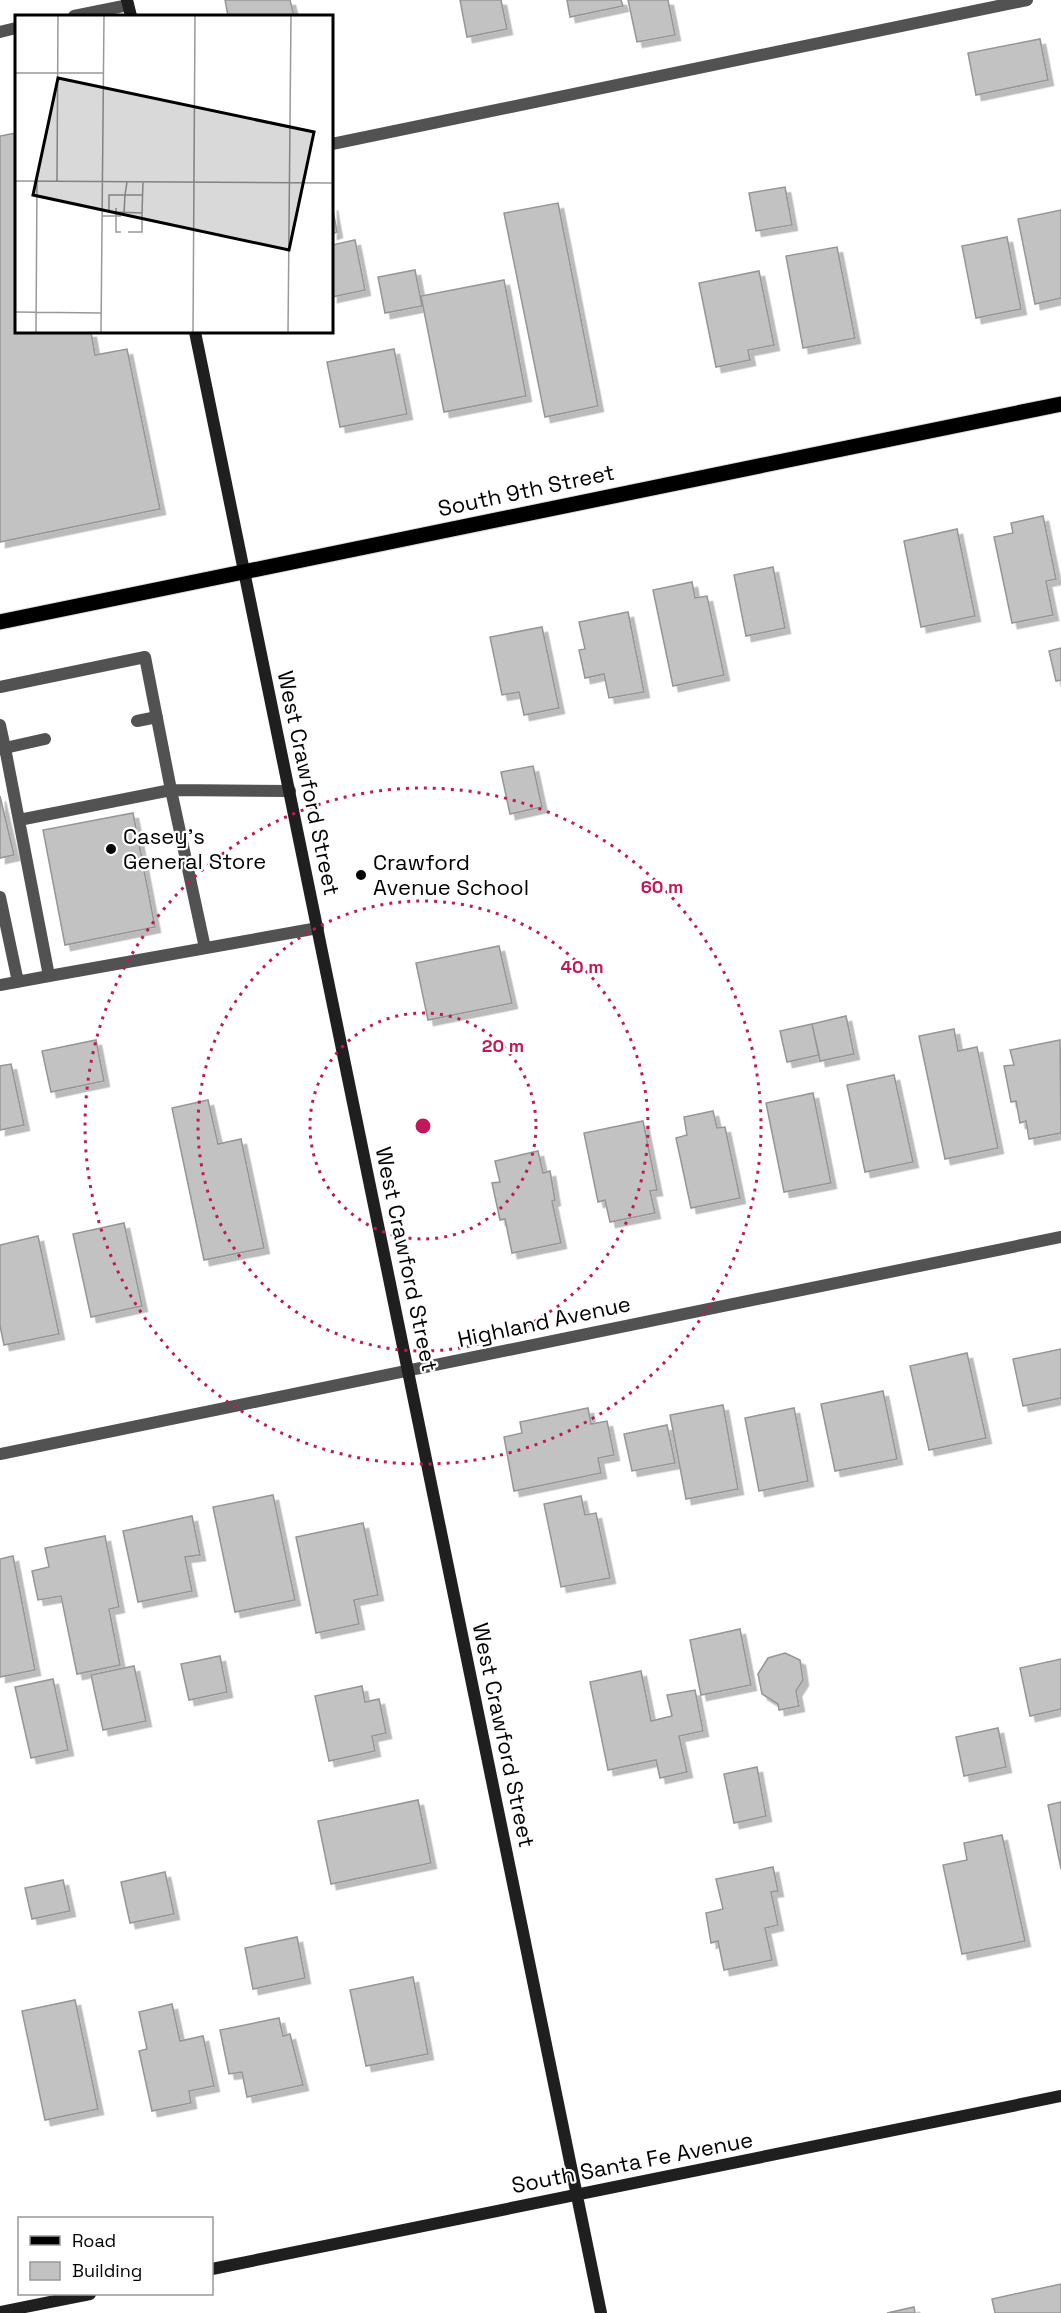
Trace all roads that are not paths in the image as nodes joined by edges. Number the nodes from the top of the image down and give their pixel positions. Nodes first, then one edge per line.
1 (1027, 0) edge
2 (129, 7) edge
3 (80, 15) edge
4 (15, 28) edge
5 (0, 32) edge
6 (333, 144) edge
7 (195, 333) edge
8 (1061, 404) edge
9 (244, 571) junction
10 (0, 622) edge
11 (0, 687) edge
12 (158, 717) junction
13 (137, 721) dead end
14 (0, 726) edge
15 (45, 740) dead end
16 (2, 748) edge
17 (171, 790) junction
18 (290, 791) junction
19 (19, 820) junction
20 (0, 897) edge
21 (318, 928) junction
22 (206, 948) junction
23 (49, 976) junction
24 (18, 982) junction
25 (0, 985) edge
26 (1061, 1237) edge
27 (408, 1371) junction
28 (0, 1454) edge
29 (1061, 2096) edge
30 (577, 2194) junction
31 (213, 2269) edge
32 (85, 2295) edge
33 (0, 2312) edge
34 (601, 2313) edge

1 - 6 street
2 - 3 street
4 - 5 street
7 - 9 main road, West Crawford Street
8 - 9 main road, South 9th Street
9 - 10 main road, South 9th Street
9 - 18 main road, West Crawford Street
11 - 12 street
12 - 13 street
12 - 17 street
14 - 16 street
15 - 16 street
16 - 19 street
17 - 18 street
17 - 19 street
17 - 22 street
18 - 21 main road, West Crawford Street
19 - 23 street
20 - 24 street
21 - 22 street
21 - 27 main road, West Crawford Street
22 - 23 street
23 - 24 street
24 - 25 street
26 - 27 street, Highland Avenue
27 - 28 street, Highland Avenue
27 - 30 main road, West Crawford Street
29 - 30 main road, South Santa Fe Avenue
30 - 31 main road, South Santa Fe Avenue
30 - 34 main road, West Crawford Street
32 - 33 main road

